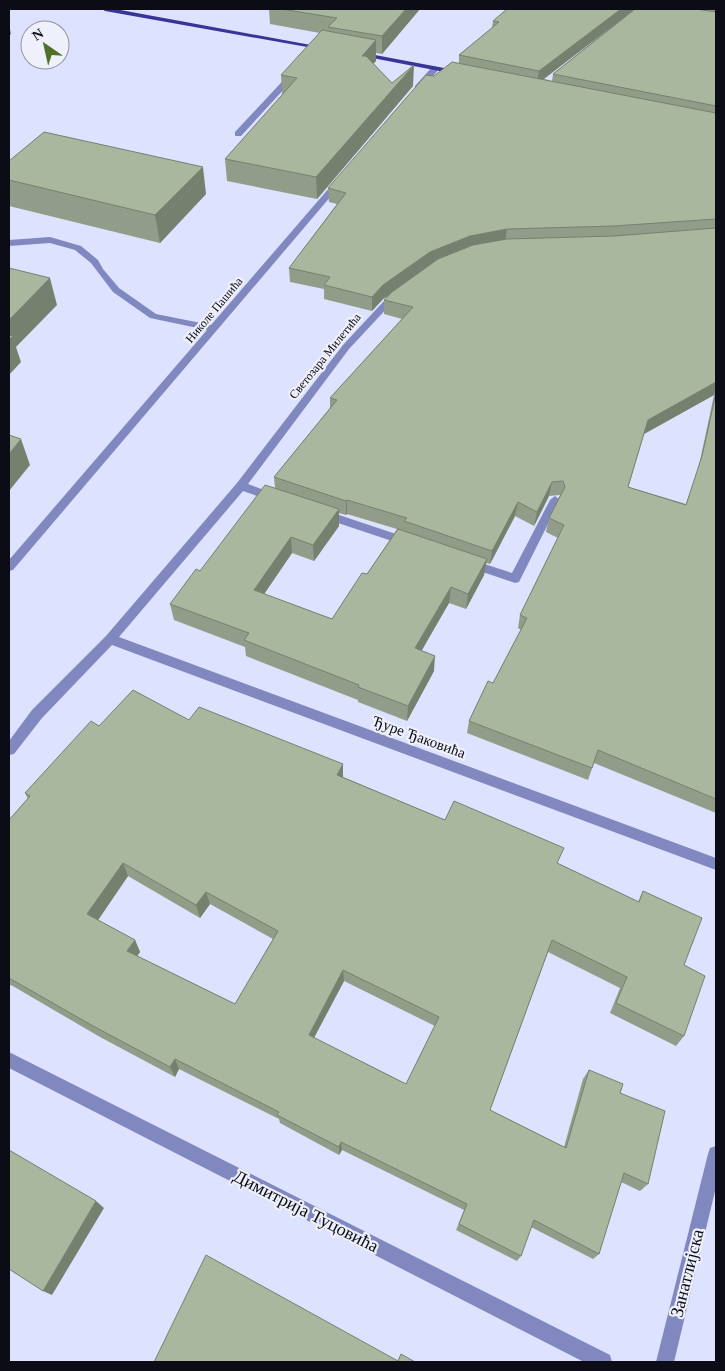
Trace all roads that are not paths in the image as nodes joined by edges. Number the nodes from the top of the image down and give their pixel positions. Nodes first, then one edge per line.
1 (105, 9) edge
2 (319, 47) junction
3 (328, 48) edge
4 (347, 52) edge
5 (312, 54) edge
6 (299, 68) edge
7 (436, 68) junction
8 (464, 74) edge
9 (413, 94) edge
10 (238, 134) dead end
11 (342, 178) edge
12 (9, 242) edge
13 (402, 292) edge
14 (214, 329) junction
15 (241, 486) junction
16 (554, 500) dead end
17 (288, 502) edge
18 (317, 512) edge
19 (420, 547) edge
20 (458, 560) edge
21 (9, 567) edge
22 (110, 639) junction
23 (9, 750) edge
24 (716, 864) edge
25 (9, 1060) edge
26 (716, 1154) edge
27 (604, 1362) edge
28 (665, 1362) edge

1 - 2 main road
2 - 3 main road
2 - 5 street
4 - 7 main road
6 - 10 street
7 - 8 main road
7 - 9 street
11 - 14 street, Николе Пашића
12 - 14 street
13 - 15 street, Светозара Милетића
14 - 21 street, Николе Пашића
15 - 17 street
15 - 22 street, Светозара Милетића
16 - 20 street
18 - 19 street
22 - 23 street, Светозара Милетића
22 - 24 street, Ђуре Ђаковића
25 - 27 street, Димитрија Туцовића
26 - 28 street, Занатлијска

